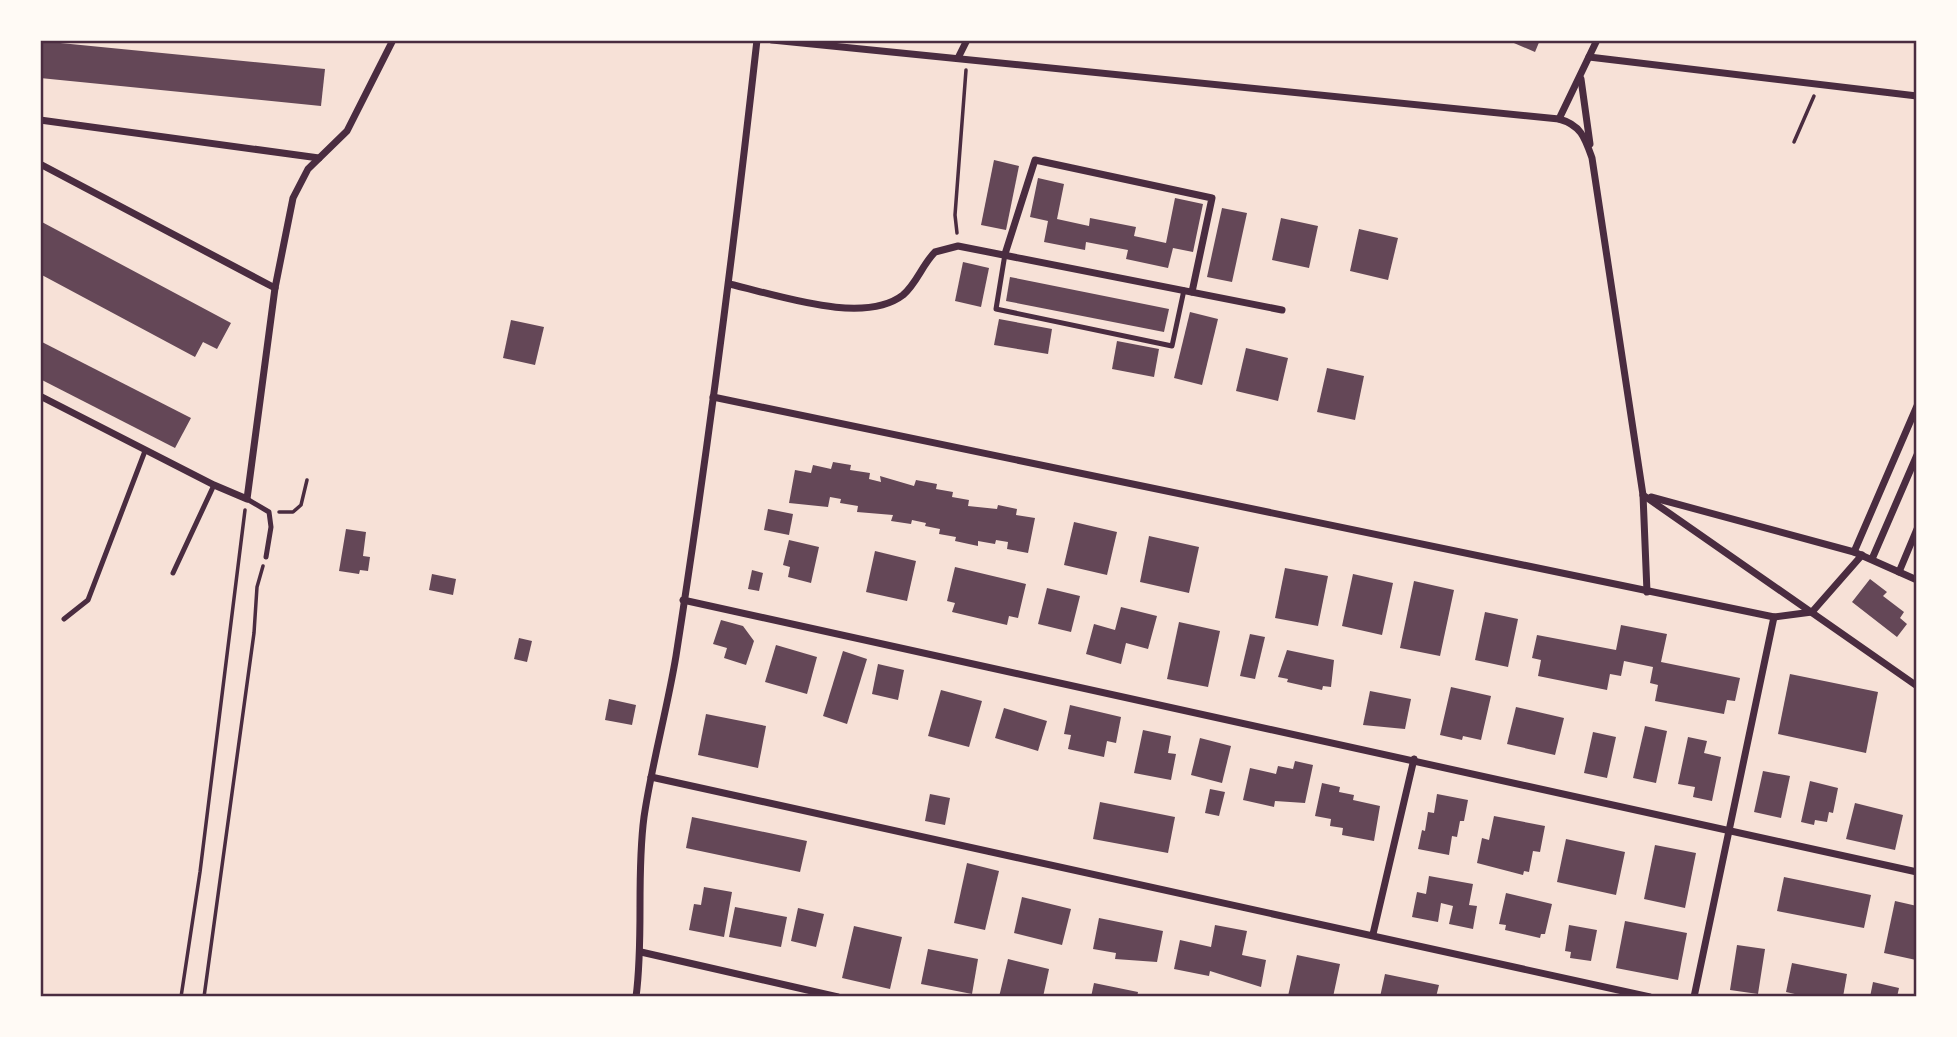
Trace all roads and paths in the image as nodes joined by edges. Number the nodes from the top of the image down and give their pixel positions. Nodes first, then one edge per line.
1 (393, 40) edge
2 (757, 40) edge
3 (772, 40) edge
4 (967, 40) edge
5 (1597, 40) edge
6 (1589, 57) junction
7 (962, 58) junction
8 (1581, 79) junction
9 (1819, 85) junction
10 (1917, 96) edge
11 (1559, 119) junction
12 (40, 120) edge
13 (1794, 142) dead end
14 (319, 158) junction
15 (1592, 158) junction
16 (40, 164) edge
17 (958, 246) junction
18 (1005, 254) junction
19 (729, 284) junction
20 (275, 288) junction
21 (1188, 291) junction
22 (1282, 310) dead end
23 (40, 396) edge
24 (713, 397) junction
25 (1917, 406) edge
26 (145, 451) junction
27 (1917, 455) edge
28 (307, 480) dead end
29 (214, 485) junction
30 (1643, 495) junction
31 (247, 499) junction
32 (269, 512) junction
33 (1917, 529) edge
34 (1858, 553) junction
35 (266, 557) joint
36 (1872, 559) junction
37 (1899, 572) junction
38 (173, 573) dead end
39 (1917, 580) edge
40 (1647, 592) junction
41 (683, 600) junction
42 (1812, 612) junction
43 (1774, 617) junction
44 (64, 620) dead end
45 (1917, 686) edge
46 (1414, 759) junction
47 (651, 777) junction
48 (1727, 830) junction
49 (1917, 872) edge
50 (1373, 934) junction
51 (641, 952) junction
52 (181, 997) edge
53 (204, 997) edge
54 (636, 997) edge
55 (838, 997) edge
56 (1650, 997) edge
57 (1694, 997) edge

1 - 14 street
2 - 19 street
3 - 7 street
4 - 7 street
5 - 6 street
6 - 8 street
6 - 9 street
7 - 11 street
7 - 17 path
8 - 11 street
8 - 15 street
9 - 10 street
9 - 13 path
11 - 15 street
12 - 14 street
14 - 20 street
15 - 30 street
16 - 20 street
17 - 18 street
17 - 19 street
18 - 21 street
18 - 21 lane
18 - 21 street
19 - 24 street
20 - 31 street
21 - 22 street
23 - 26 street
24 - 40 street
24 - 41 street
25 - 34 street
26 - 29 street
26 - 44 lane
27 - 36 street
28 - 32 path
29 - 31 street
29 - 38 lane
30 - 34 street
30 - 40 street
30 - 42 street
31 - 32 lane
31 - 52 path
32 - 35 lane
33 - 37 street
34 - 36 street
34 - 42 street
35 - 53 path
36 - 37 street
37 - 39 street
40 - 43 street
41 - 46 street
41 - 47 street
42 - 43 street
42 - 45 street
43 - 48 street
46 - 48 street
46 - 50 street
47 - 50 street
47 - 51 street
48 - 49 street
48 - 57 street
50 - 56 street
51 - 54 street
51 - 55 street

